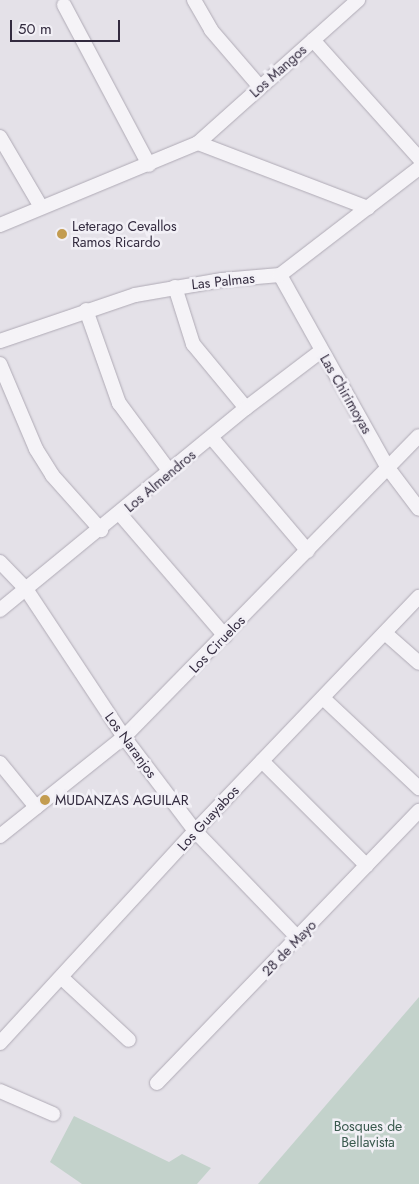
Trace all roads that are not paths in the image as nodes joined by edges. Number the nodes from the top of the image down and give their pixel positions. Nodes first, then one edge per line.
1 (194, 0) edge
2 (358, 0) edge
3 (64, 5) dead end
4 (313, 40) junction
5 (260, 88) junction
6 (0, 137) edge
7 (198, 143) junction
8 (419, 158) edge
9 (149, 165) junction
10 (419, 168) edge
11 (41, 207) junction
12 (368, 208) junction
13 (0, 225) edge
14 (280, 275) junction
15 (175, 287) junction
16 (86, 310) junction
17 (0, 341) edge
18 (321, 351) junction
19 (0, 364) edge
20 (246, 408) junction
21 (419, 436) edge
22 (212, 438) junction
23 (388, 468) junction
24 (170, 472) junction
25 (419, 509) edge
26 (120, 514) junction
27 (102, 530) junction
28 (308, 551) junction
29 (0, 562) edge
30 (26, 589) junction
31 (419, 597) edge
32 (0, 610) edge
33 (386, 633) junction
34 (225, 636) junction
35 (419, 663) edge
36 (323, 698) junction
37 (124, 737) junction
38 (262, 761) junction
39 (0, 763) edge
40 (419, 788) edge
41 (36, 807) junction
42 (419, 811) edge
43 (195, 831) junction
44 (0, 836) edge
45 (367, 866) junction
46 (298, 938) junction
47 (62, 978) junction
48 (129, 1040) dead end
49 (0, 1043) edge
50 (157, 1083) dead end
51 (0, 1091) edge
52 (52, 1114) dead end

1 - 5 street
2 - 4 street, Los Mangos
3 - 9 street
4 - 5 street, Los Mangos
4 - 8 street
5 - 7 street, Los Mangos
6 - 11 street
7 - 9 street, Los Mangos
7 - 12 street
9 - 11 street, Los Mangos
10 - 12 street
11 - 13 street, Los Mangos
12 - 14 street
14 - 15 street, Las Palmas
14 - 18 street, Las Chirimoyas
15 - 16 street, Las Palmas
15 - 20 street
16 - 17 street, Las Palmas
16 - 24 street
18 - 20 street, Los Almendros
18 - 23 street, Las Chirimoyas
19 - 27 street
20 - 22 street, Los Almendros
21 - 23 street, Los Ciruelos
22 - 24 street, Los Almendros
22 - 28 street
23 - 25 street, Las Chirimoyas
23 - 28 street, Los Ciruelos
24 - 26 street, Los Almendros
26 - 27 street, Los Almendros
26 - 34 street
27 - 30 street, Los Almendros
28 - 34 street, Los Ciruelos
29 - 30 street, Los Naranjos
30 - 32 street, Los Almendros
30 - 37 street, Los Naranjos
31 - 33 street, Los Guayabos
33 - 35 street
33 - 36 street, Los Guayabos
34 - 37 street, Los Ciruelos
36 - 38 street, Los Guayabos
36 - 40 street
37 - 41 street, Los Ciruelos
37 - 43 street, Los Naranjos
38 - 43 street, Los Guayabos
38 - 45 street
39 - 41 street
41 - 44 street, Los Ciruelos
42 - 45 street, 28 de Mayo
43 - 46 street, Los Naranjos
43 - 47 street, Los Guayabos
45 - 46 street, 28 de Mayo
46 - 50 street, 28 de Mayo
47 - 48 street
47 - 49 street, Los Guayabos
51 - 52 street

